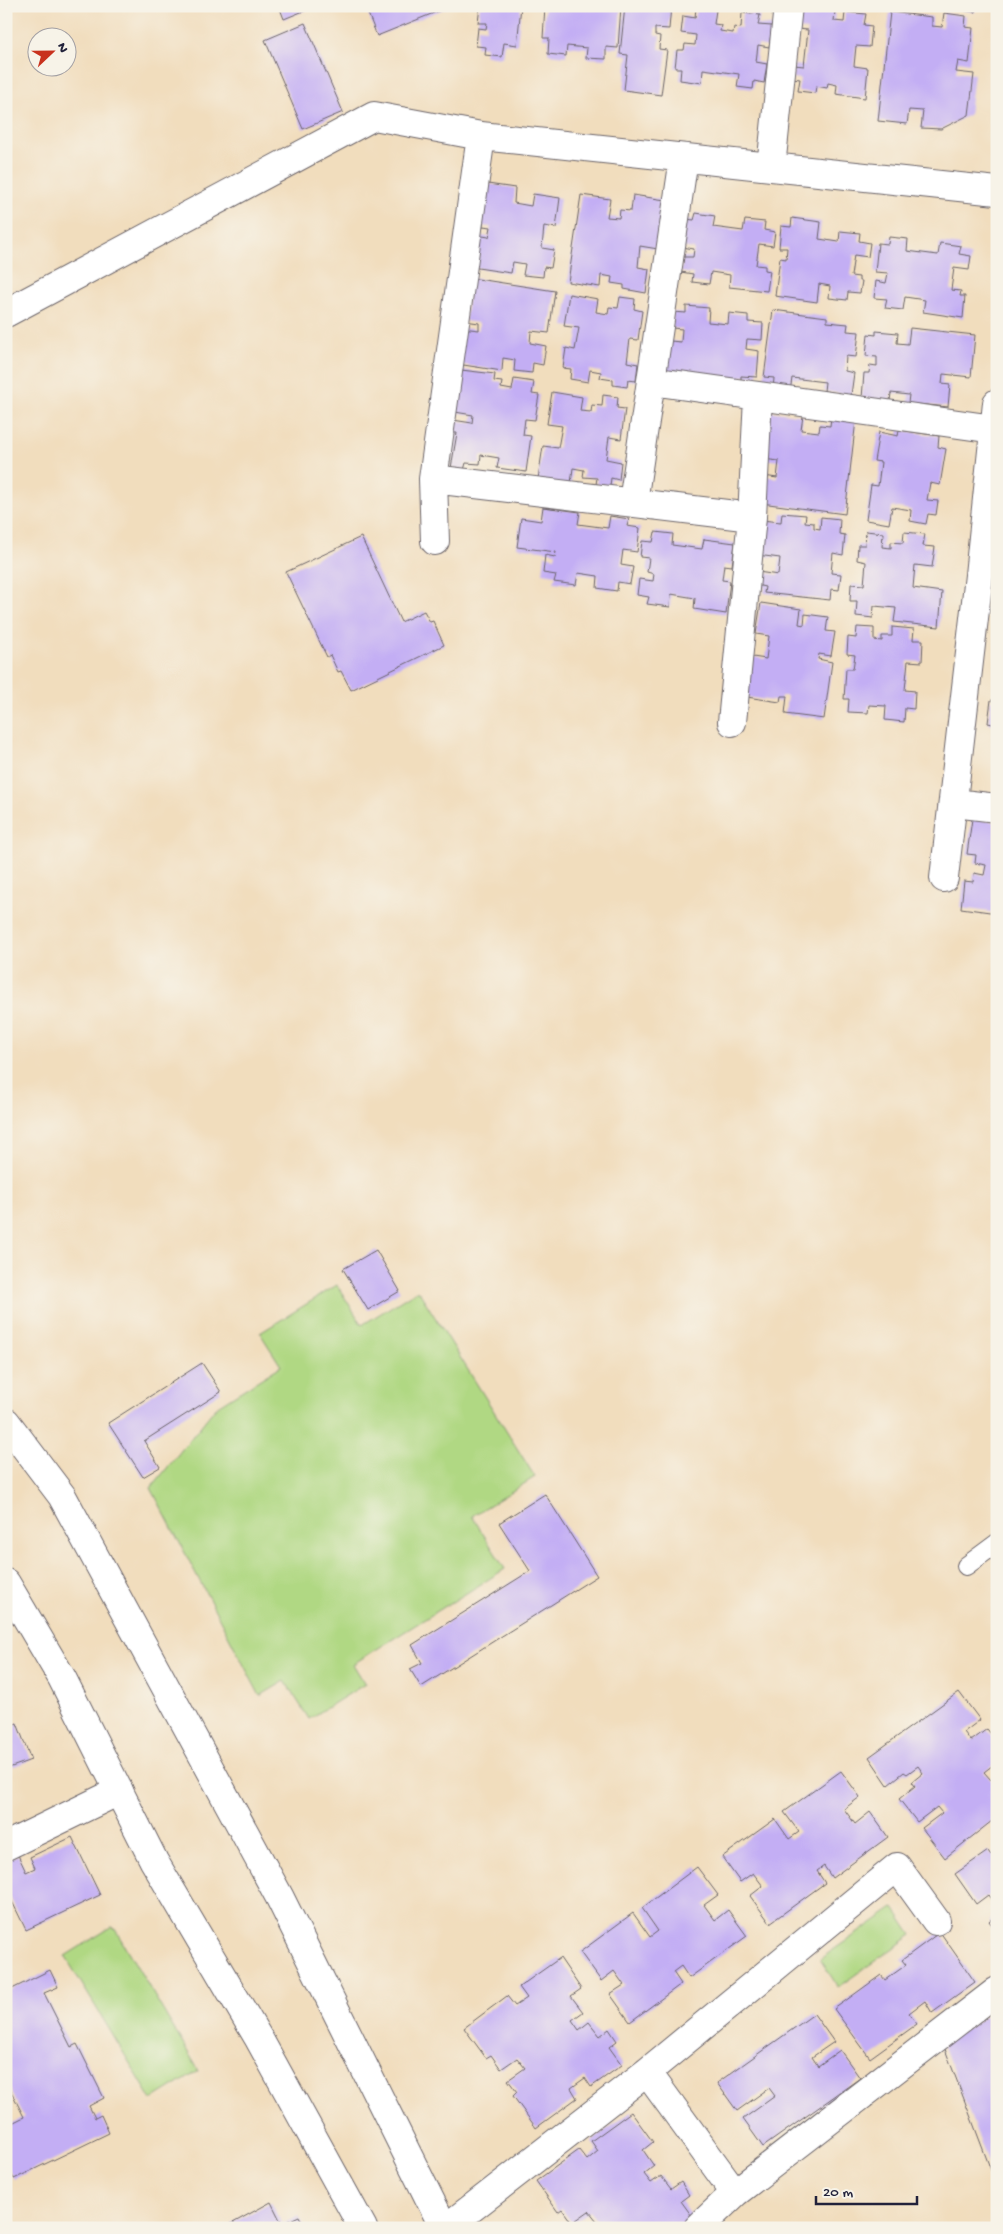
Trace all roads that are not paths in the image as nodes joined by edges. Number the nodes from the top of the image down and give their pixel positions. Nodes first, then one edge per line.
1 (788, 6) edge
2 (481, 136) junction
3 (684, 158) junction
4 (772, 167) junction
5 (997, 191) edge
6 (6, 313) edge
7 (651, 381) junction
8 (758, 397) junction
9 (995, 416) edge
10 (433, 479) junction
11 (633, 502) junction
12 (752, 516) junction
13 (435, 541) dead end
14 (988, 576) edge
15 (732, 722) dead end
16 (954, 803) junction
17 (997, 808) edge
18 (944, 878) dead end
19 (6, 1422) edge
20 (997, 1543) edge
21 (966, 1566) dead end
22 (6, 1583) edge
23 (119, 1791) junction
24 (6, 1846) edge
25 (936, 1921) dead end
26 (997, 1991) edge
27 (648, 2072) junction
28 (734, 2193) junction
29 (363, 2228) edge
30 (445, 2228) edge
31 (698, 2228) edge

1 - 4 street
2 - 3 street
2 - 6 street
2 - 10 street
3 - 4 street
3 - 7 street
4 - 5 street
7 - 8 street
7 - 11 street
8 - 9 street
8 - 12 street
9 - 14 street
10 - 11 street
10 - 13 street
11 - 12 street
12 - 15 street
14 - 16 street
16 - 17 street
16 - 18 street
19 - 30 street
20 - 21 lane
22 - 23 street
23 - 24 street
23 - 29 street
25 - 27 street
26 - 28 street
27 - 28 street
27 - 30 street
28 - 31 street

